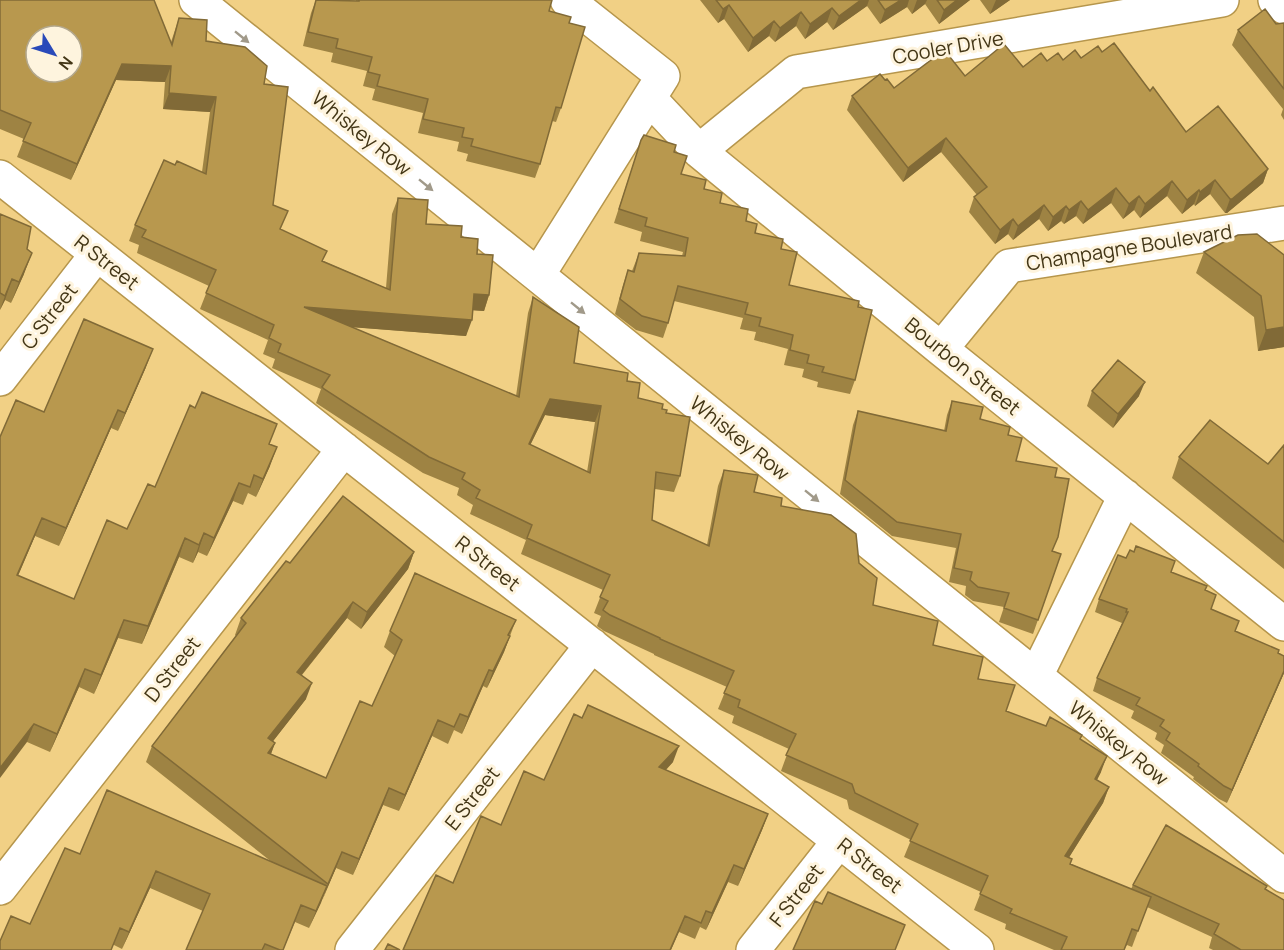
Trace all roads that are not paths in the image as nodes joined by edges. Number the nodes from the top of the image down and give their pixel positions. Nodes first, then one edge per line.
1 (196, 0) edge
2 (567, 0) edge
3 (1222, 0) edge
4 (1275, 0) edge
5 (1284, 7) edge
6 (657, 88) junction
7 (699, 151) junction
8 (0, 177) edge
9 (1284, 223) edge
10 (97, 254) junction
11 (538, 275) junction
12 (941, 349) junction
13 (0, 379) edge
14 (344, 449) junction
15 (1125, 496) junction
16 (1284, 624) edge
17 (592, 645) junction
18 (1036, 676) junction
19 (839, 841) junction
20 (1284, 876) edge
21 (0, 888) edge
22 (352, 950) edge
23 (753, 950) edge
24 (977, 950) edge

1 -> 11 lane, Whiskey Row
2 - 6 lane, Bourbon Street
3 - 7 lane, Cooler Drive
4 - 5 lane
6 - 7 lane, Bourbon Street
6 - 11 lane
7 - 12 lane, Bourbon Street
8 - 10 lane, R Street
9 - 12 lane, Champagne Boulevard
10 - 13 lane, C Street
10 - 14 lane, R Street
11 -> 18 lane, Whiskey Row
12 - 15 lane, Bourbon Street
14 - 17 lane, R Street
14 - 21 lane, D Street
15 - 16 lane, Bourbon Street
15 - 18 lane
17 - 19 lane, R Street
17 - 22 lane, E Street
18 - 20 lane, Whiskey Row
19 - 23 lane, F Street
19 - 24 lane, R Street

